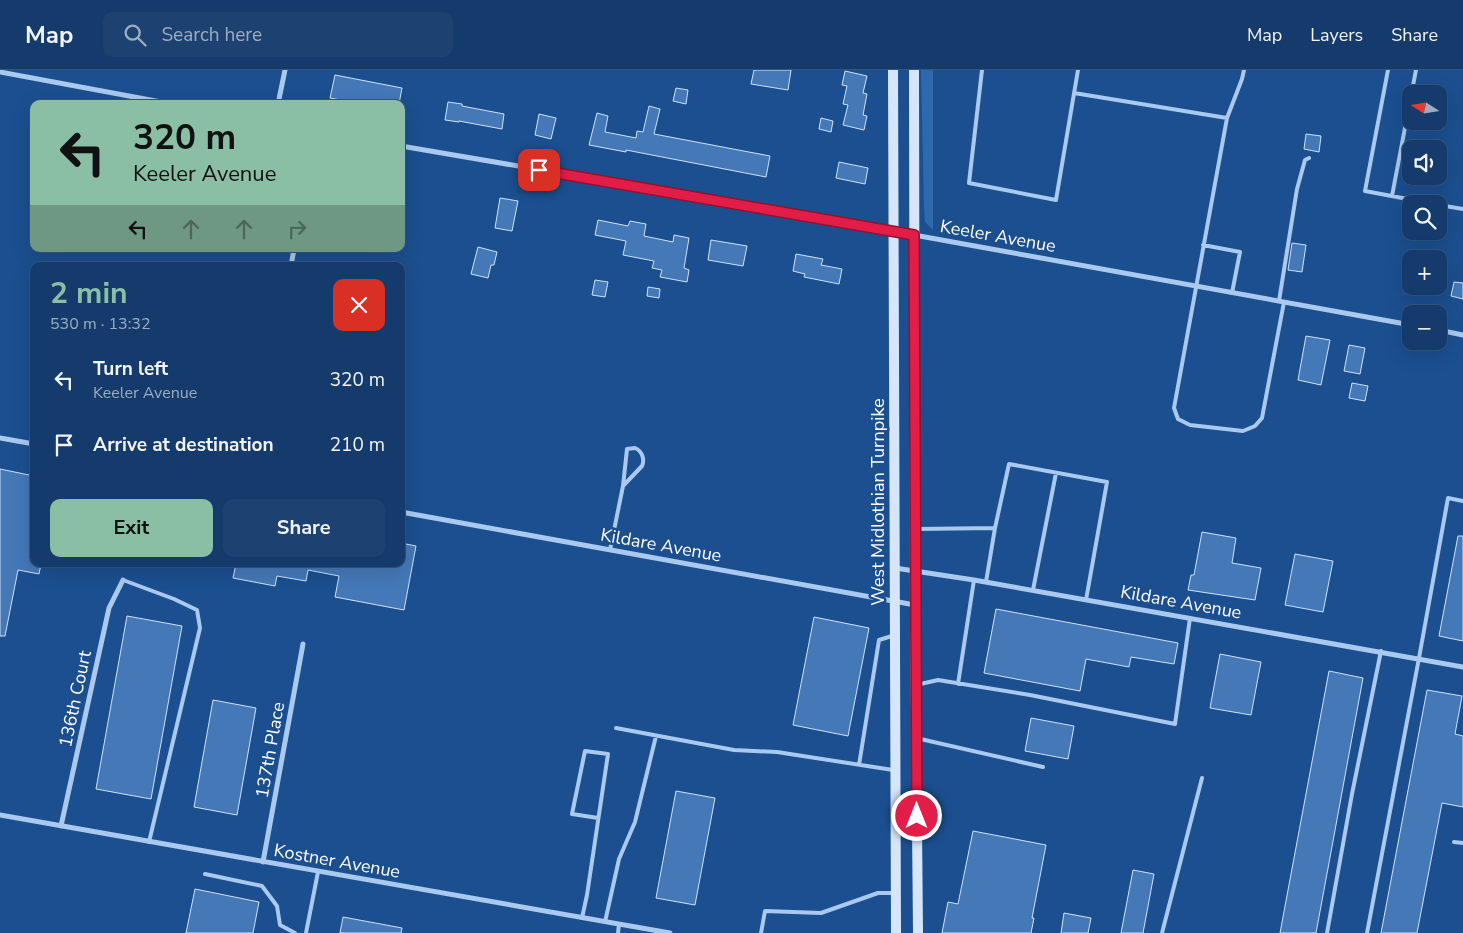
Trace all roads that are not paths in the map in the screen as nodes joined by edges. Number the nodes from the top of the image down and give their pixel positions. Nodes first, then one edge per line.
1 (285, 70) edge
2 (893, 70) edge
3 (914, 70) edge
4 (982, 70) edge
5 (1078, 70) edge
6 (1244, 70) edge
7 (1388, 70) edge
8 (1416, 70) edge
9 (0, 72) edge
10 (1074, 93) junction
11 (150, 100) edge
12 (279, 100) edge
13 (1227, 118) junction
14 (405, 147) edge
15 (1309, 158) dead end
16 (1392, 196) junction
17 (1402, 198) edge
18 (1447, 206) edge
19 (1463, 209) edge
20 (893, 232) junction
21 (914, 235) junction
22 (1203, 245) junction
23 (1196, 286) junction
24 (1232, 293) junction
25 (1282, 302) junction
26 (1402, 323) edge
27 (1447, 332) edge
28 (1463, 335) edge
29 (0, 438) edge
30 (30, 443) edge
31 (1056, 472) junction
32 (623, 486) junction
33 (1463, 501) edge
34 (405, 513) edge
35 (995, 528) junction
36 (916, 529) junction
37 (610, 550) junction
38 (895, 568) junction
39 (916, 571) junction
40 (123, 580) joint
41 (974, 580) junction
42 (986, 582) junction
43 (1033, 590) junction
44 (1086, 600) junction
45 (894, 602) junction
46 (915, 606) junction
47 (1190, 618) junction
48 (895, 635) junction
49 (303, 644) dead end
50 (1381, 651) junction
51 (1419, 658) junction
52 (1463, 667) edge
53 (958, 684) junction
54 (916, 685) junction
55 (616, 728) dead end
56 (656, 736) junction
57 (916, 738) junction
58 (859, 764) junction
59 (1043, 767) dead end
60 (896, 770) junction
61 (1202, 778) dead end
62 (0, 815) edge
63 (598, 818) junction
64 (61, 826) junction
65 (149, 842) junction
66 (1454, 842) dead end
67 (1463, 843) edge
68 (263, 862) junction
69 (318, 872) junction
70 (204, 874) dead end
71 (896, 894) junction
72 (582, 918) junction
73 (605, 922) junction
74 (620, 924) junction
75 (295, 933) edge
76 (306, 933) edge
77 (618, 933) edge
78 (670, 933) edge
79 (761, 933) edge
80 (896, 933) edge
81 (918, 933) edge
82 (1162, 933) edge
83 (1327, 933) edge
84 (1367, 933) edge

1 - 12 street
2 - 20 main road, West Midlothian Turnpike
3 - 21 main road, West Midlothian Turnpike
4 - 10 lane
5 - 10 lane
6 - 13 lane
7 - 16 lane
8 - 16 lane
9 - 11 street
10 - 13 lane
13 - 22 lane
14 - 20 street, Keeler Avenue
15 - 25 lane
16 - 17 lane
18 - 19 lane
20 - 21 street, Keeler Avenue
20 - 38 main road, West Midlothian Turnpike
21 - 23 street, Keeler Avenue
21 - 36 main road, West Midlothian Turnpike
22 - 23 lane
22 - 24 lane
23 - 24 street, Keeler Avenue
23 - 25 lane
24 - 25 street, Keeler Avenue
25 - 26 street, Keeler Avenue
27 - 28 street
29 - 30 street
31 - 35 lane
31 - 43 lane
31 - 44 lane
32 - 32 lane
32 - 37 lane
33 - 51 lane
34 - 37 street, Kildare Avenue
35 - 36 lane
35 - 42 lane
36 - 39 main road, West Midlothian Turnpike
37 - 45 street, Kildare Avenue
38 - 39 street, Kildare Avenue
38 - 45 main road, West Midlothian Turnpike
39 - 41 street, Kildare Avenue
39 - 46 main road, West Midlothian Turnpike
40 - 64 street, 136th Court
40 - 65 lane
41 - 42 street, Kildare Avenue
41 - 53 lane
42 - 43 street, Kildare Avenue
43 - 44 street, Kildare Avenue
44 - 47 street, Kildare Avenue
45 - 46 street, Kildare Avenue
45 - 48 main road, West Midlothian Turnpike
46 - 54 main road, West Midlothian Turnpike
47 - 50 street, Kildare Avenue
47 - 53 lane
48 - 58 lane
48 - 60 main road, West Midlothian Turnpike
49 - 68 street, 137th Place
50 - 51 street, Kildare Avenue
50 - 83 lane
51 - 52 street, Kildare Avenue
51 - 84 lane
53 - 54 lane
54 - 57 main road, West Midlothian Turnpike
55 - 56 lane
56 - 58 lane
56 - 73 lane
57 - 59 lane
57 - 81 main road, West Midlothian Turnpike
58 - 60 lane
60 - 71 main road, West Midlothian Turnpike
61 - 82 lane
62 - 64 street, Kostner Avenue
63 - 63 lane
63 - 72 lane
64 - 65 street, Kostner Avenue
65 - 68 street, Kostner Avenue
66 - 67 lane
68 - 69 street, Kostner Avenue
69 - 72 street, Kostner Avenue
69 - 76 lane
70 - 75 lane
71 - 79 lane
71 - 80 main road, West Midlothian Turnpike
72 - 73 street, Kostner Avenue
73 - 74 street, Kostner Avenue
74 - 77 lane
74 - 78 street, Kostner Avenue

